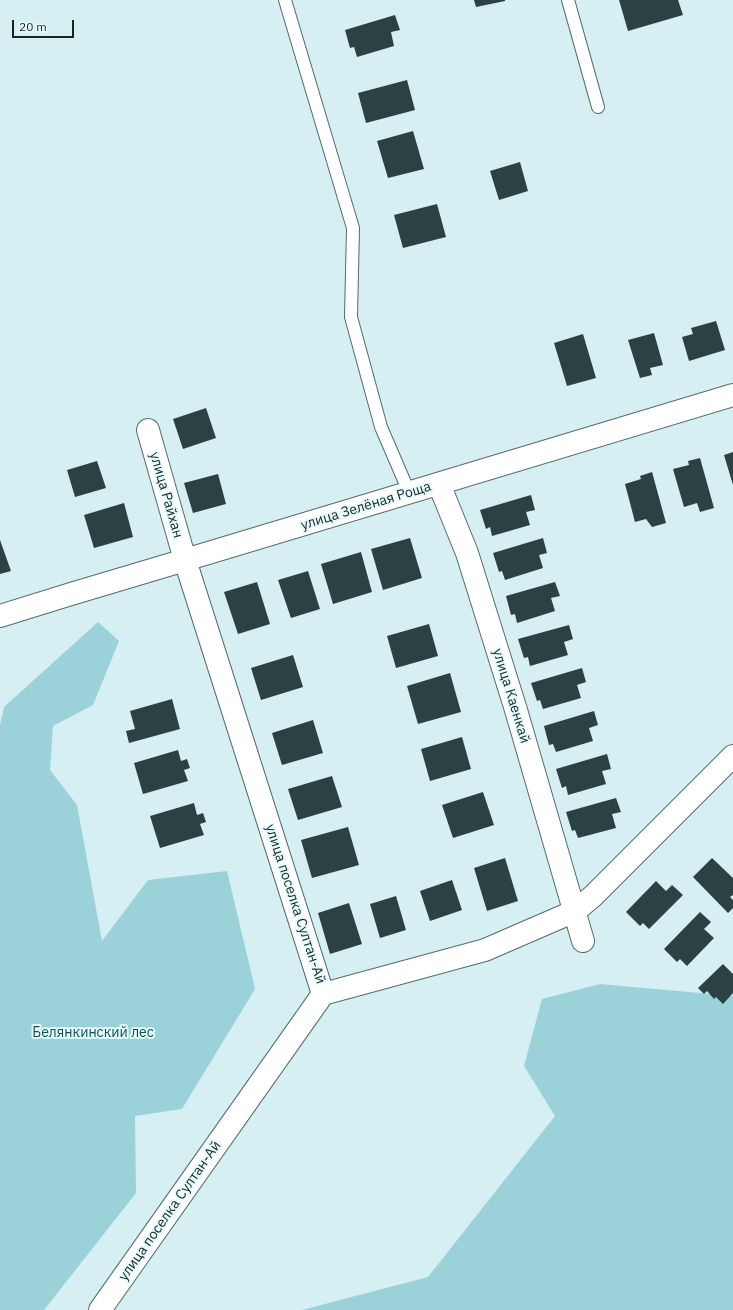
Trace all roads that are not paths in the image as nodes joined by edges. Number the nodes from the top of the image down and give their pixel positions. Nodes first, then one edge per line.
1 (285, 0) edge
2 (568, 0) edge
3 (598, 107) dead end
4 (733, 395) edge
5 (148, 430) dead end
6 (439, 484) junction
7 (409, 492) junction
8 (185, 560) junction
9 (0, 616) edge
10 (733, 756) edge
11 (575, 911) junction
12 (583, 941) dead end
13 (323, 994) junction
14 (100, 1310) edge

1 - 7 lane
2 - 3 lane
4 - 6 street, улица Зелёная Роща
5 - 8 street, улица Райхан
6 - 7 street, улица Зелёная Роща
6 - 11 street, улица Каенкай
7 - 8 street, улица Зелёная Роща
8 - 9 street, улица Зелёная Роща
8 - 13 street, улица поселка Султан-Ай
10 - 11 street
11 - 12 street, улица Каенкай
11 - 13 street
13 - 14 street, улица поселка Султан-Ай

